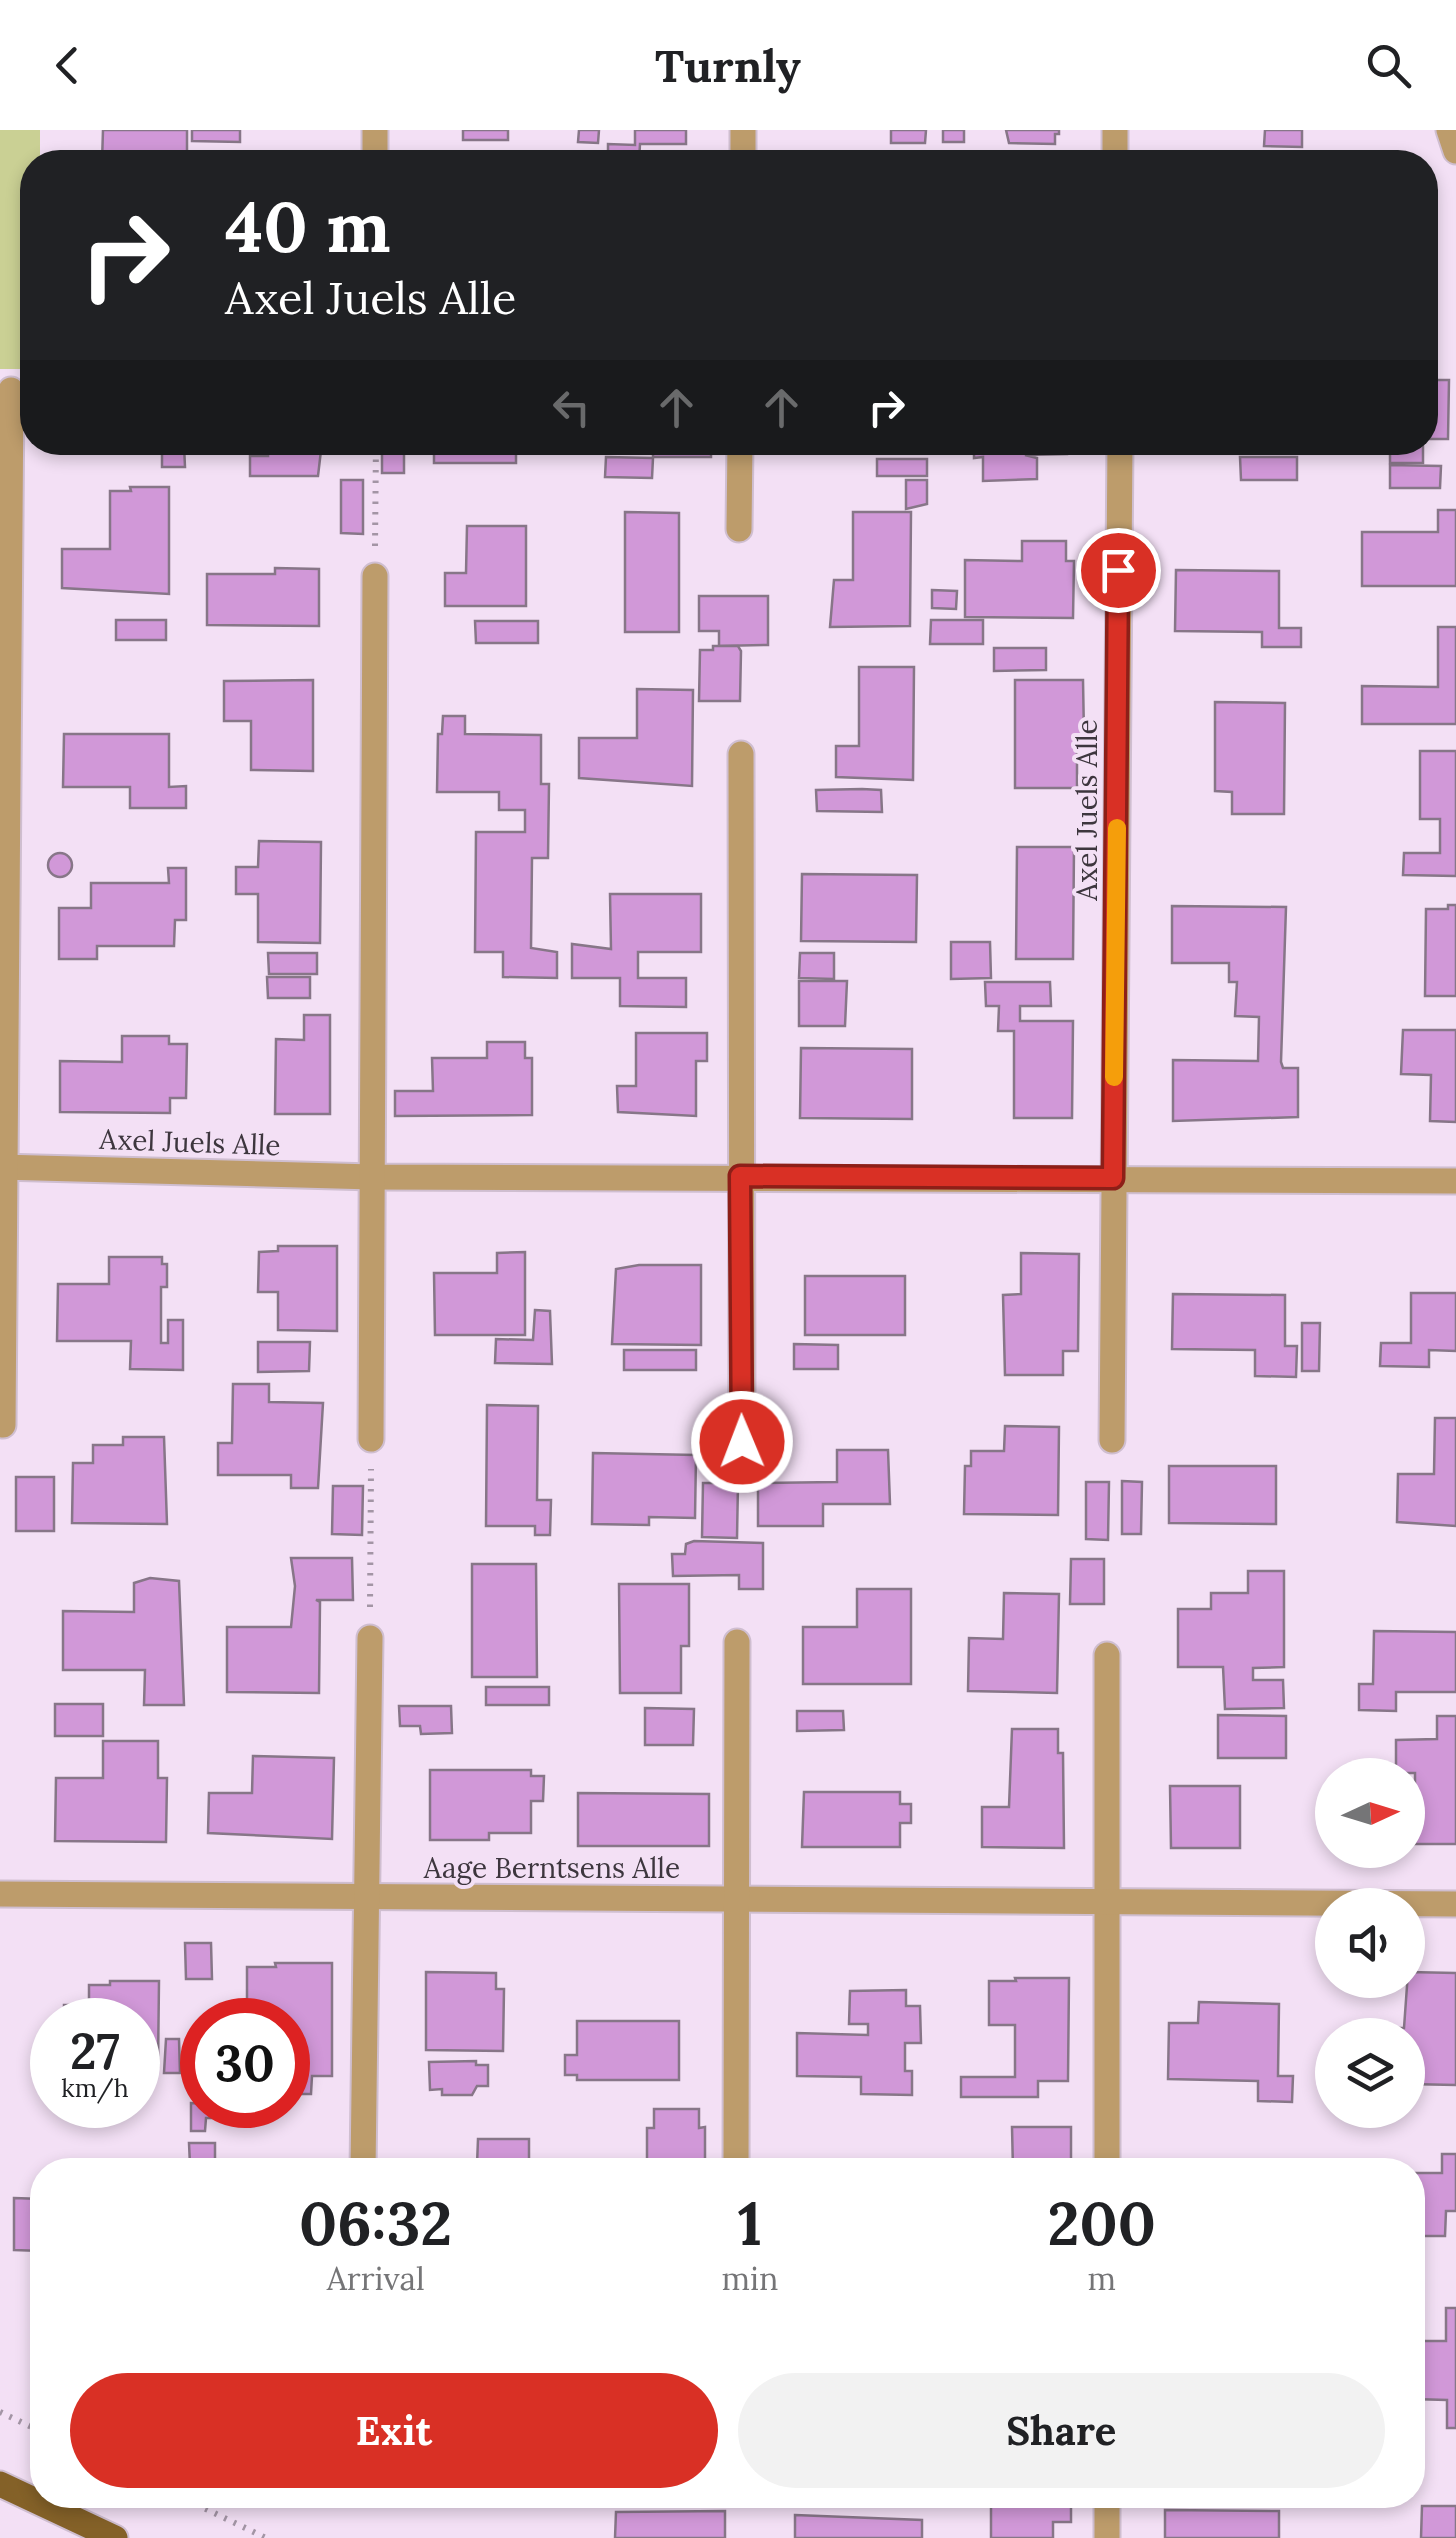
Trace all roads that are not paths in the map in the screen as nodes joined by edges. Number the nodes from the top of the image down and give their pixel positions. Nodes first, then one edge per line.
1 (1449, 130) edge
2 (1456, 152) edge
3 (11, 390) dead end
4 (740, 455) edge
5 (1120, 455) edge
6 (739, 529) dead end
7 (375, 576) road end
8 (741, 754) dead end
9 (3, 1167) edge
10 (740, 1176) junction
11 (373, 1177) junction
12 (1113, 1178) junction
13 (1456, 1181) edge
14 (3, 1426) dead end
15 (371, 1439) road end
16 (1112, 1440) dead end
17 (742, 1442) dead end
18 (370, 1638) road end
19 (738, 1642) dead end
20 (1106, 1655) dead end
21 (0, 1894) edge
22 (366, 1896) junction
23 (737, 1899) junction
24 (1106, 1902) junction
25 (1456, 1904) edge
26 (362, 2158) edge
27 (736, 2158) edge
28 (1107, 2158) edge
29 (0, 2484) edge
30 (30, 2498) edge
31 (52, 2508) edge
32 (1107, 2508) edge
33 (116, 2538) edge
34 (1107, 2538) edge

1 - 2 street
3 - 9 street
4 - 6 street
5 - 12 street, Axel Juels Alle
7 - 11 street
8 - 10 street
9 - 11 street, Axel Juels Alle
9 - 14 street
10 - 11 street, Axel Juels Alle
10 - 12 street, Axel Juels Alle
10 - 17 street
11 - 15 street
12 - 13 street, Axel Juels Alle
12 - 16 street, Axel Juels Alle
18 - 22 street
19 - 23 street
20 - 24 street
21 - 22 street, Aage Berntsens Alle
22 - 23 street, Aage Berntsens Alle
22 - 26 street
23 - 24 street, Aage Berntsens Alle
23 - 27 street
24 - 25 street, Aage Berntsens Alle
24 - 28 street
29 - 30 main road
31 - 33 main road
32 - 34 street

